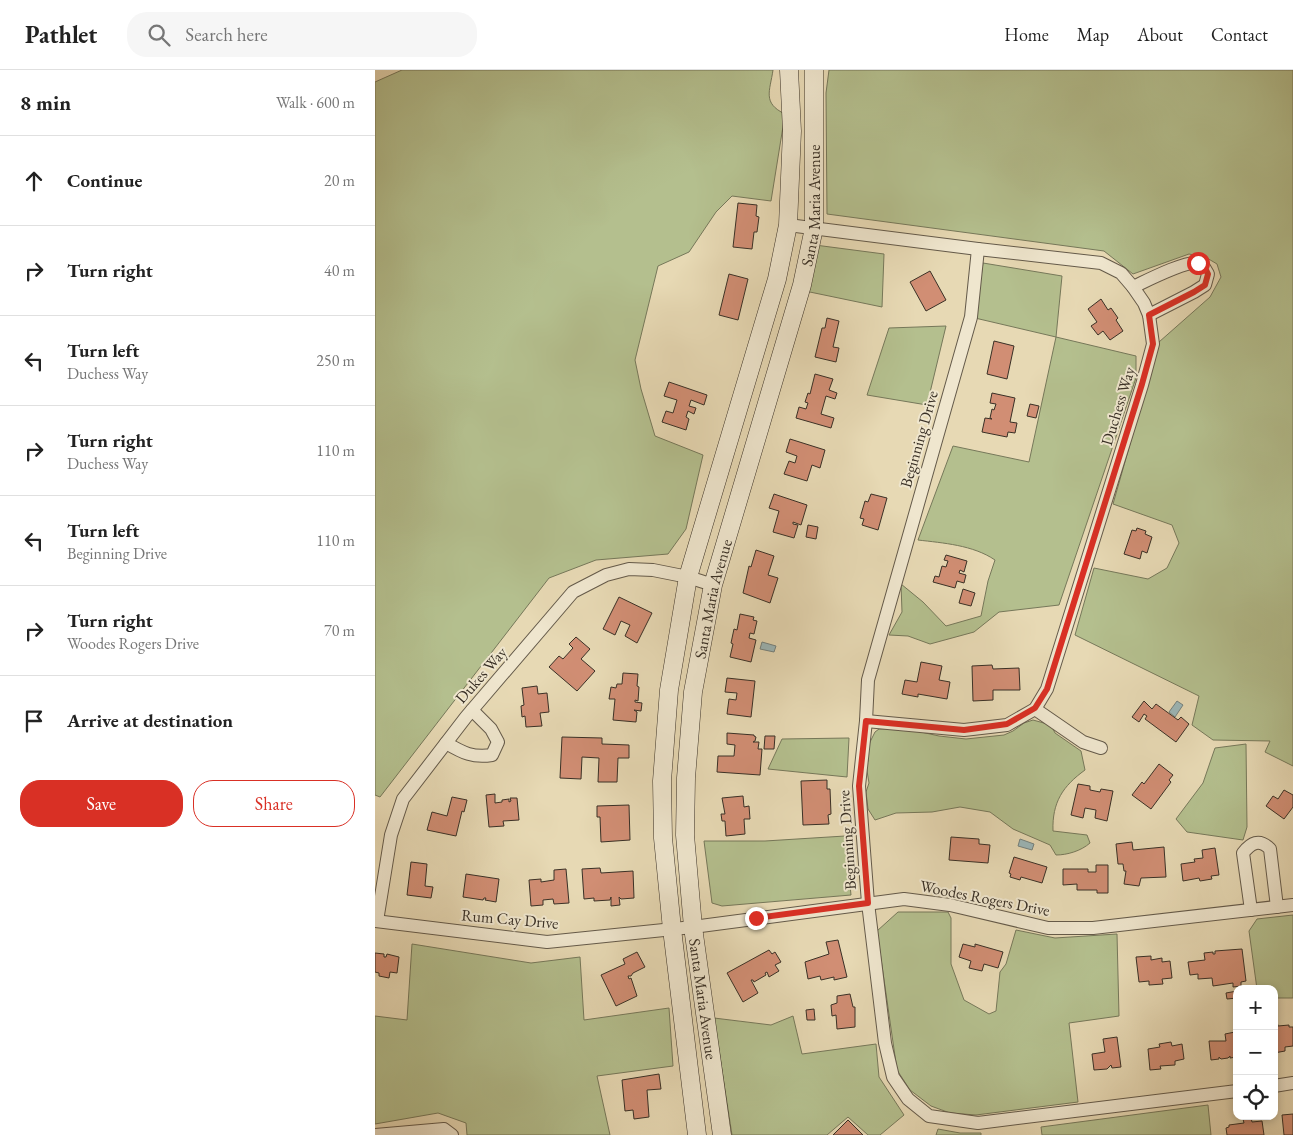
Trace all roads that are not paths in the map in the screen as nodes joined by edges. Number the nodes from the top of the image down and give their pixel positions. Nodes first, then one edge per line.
1 (789, 70) edge
2 (814, 70) edge
3 (788, 225) junction
4 (814, 228) junction
5 (977, 249) junction
6 (1133, 287) junction
7 (1149, 315) junction
8 (689, 577) junction
9 (713, 584) junction
10 (1035, 708) junction
11 (472, 710) junction
12 (866, 721) junction
13 (446, 743) junction
14 (1101, 748) dead end
15 (868, 903) junction
16 (1293, 905) edge
17 (1277, 907) junction
18 (1251, 910) junction
19 (376, 921) edge
20 (693, 927) junction
21 (672, 929) junction
22 (1293, 1083) edge
23 (1278, 1085) edge
24 (1233, 1091) edge
25 (375, 1135) edge
26 (452, 1135) edge
27 (697, 1135) edge
28 (722, 1135) edge

1 - 3 street, Santa Maria Avenue
2 - 4 street, Santa Maria Avenue
3 - 4 street, Duchess Way
3 - 8 street, Santa Maria Avenue
4 - 5 street, Duchess Way
4 - 9 street, Santa Maria Avenue
5 - 6 street, Duchess Way
5 - 12 street, Beginning Drive
6 - 7 street, Duchess Way
6 - 7 street
7 - 10 street, Duchess Way
8 - 9 street, Dukes Way
8 - 11 street, Dukes Way
8 - 21 street, Santa Maria Avenue
9 - 20 street, Santa Maria Avenue
10 - 12 street, Duchess Way
10 - 14 street
11 - 13 street, Dukes Way
11 - 13 street
12 - 15 street, Beginning Drive
13 - 19 street, Dukes Way
15 - 18 street, Woodes Rogers Drive
15 - 20 street, Woodes Rogers Drive
15 - 24 street, Beginning Drive
16 - 17 street, Woodes Rogers Drive
17 - 18 street, Woodes Rogers Drive
17 - 18 street
19 - 21 street, Rum Cay Drive
20 - 21 street, Woodes Rogers Drive
20 - 28 street, Santa Maria Avenue
21 - 27 street, Santa Maria Avenue
22 - 23 street
25 - 26 street

